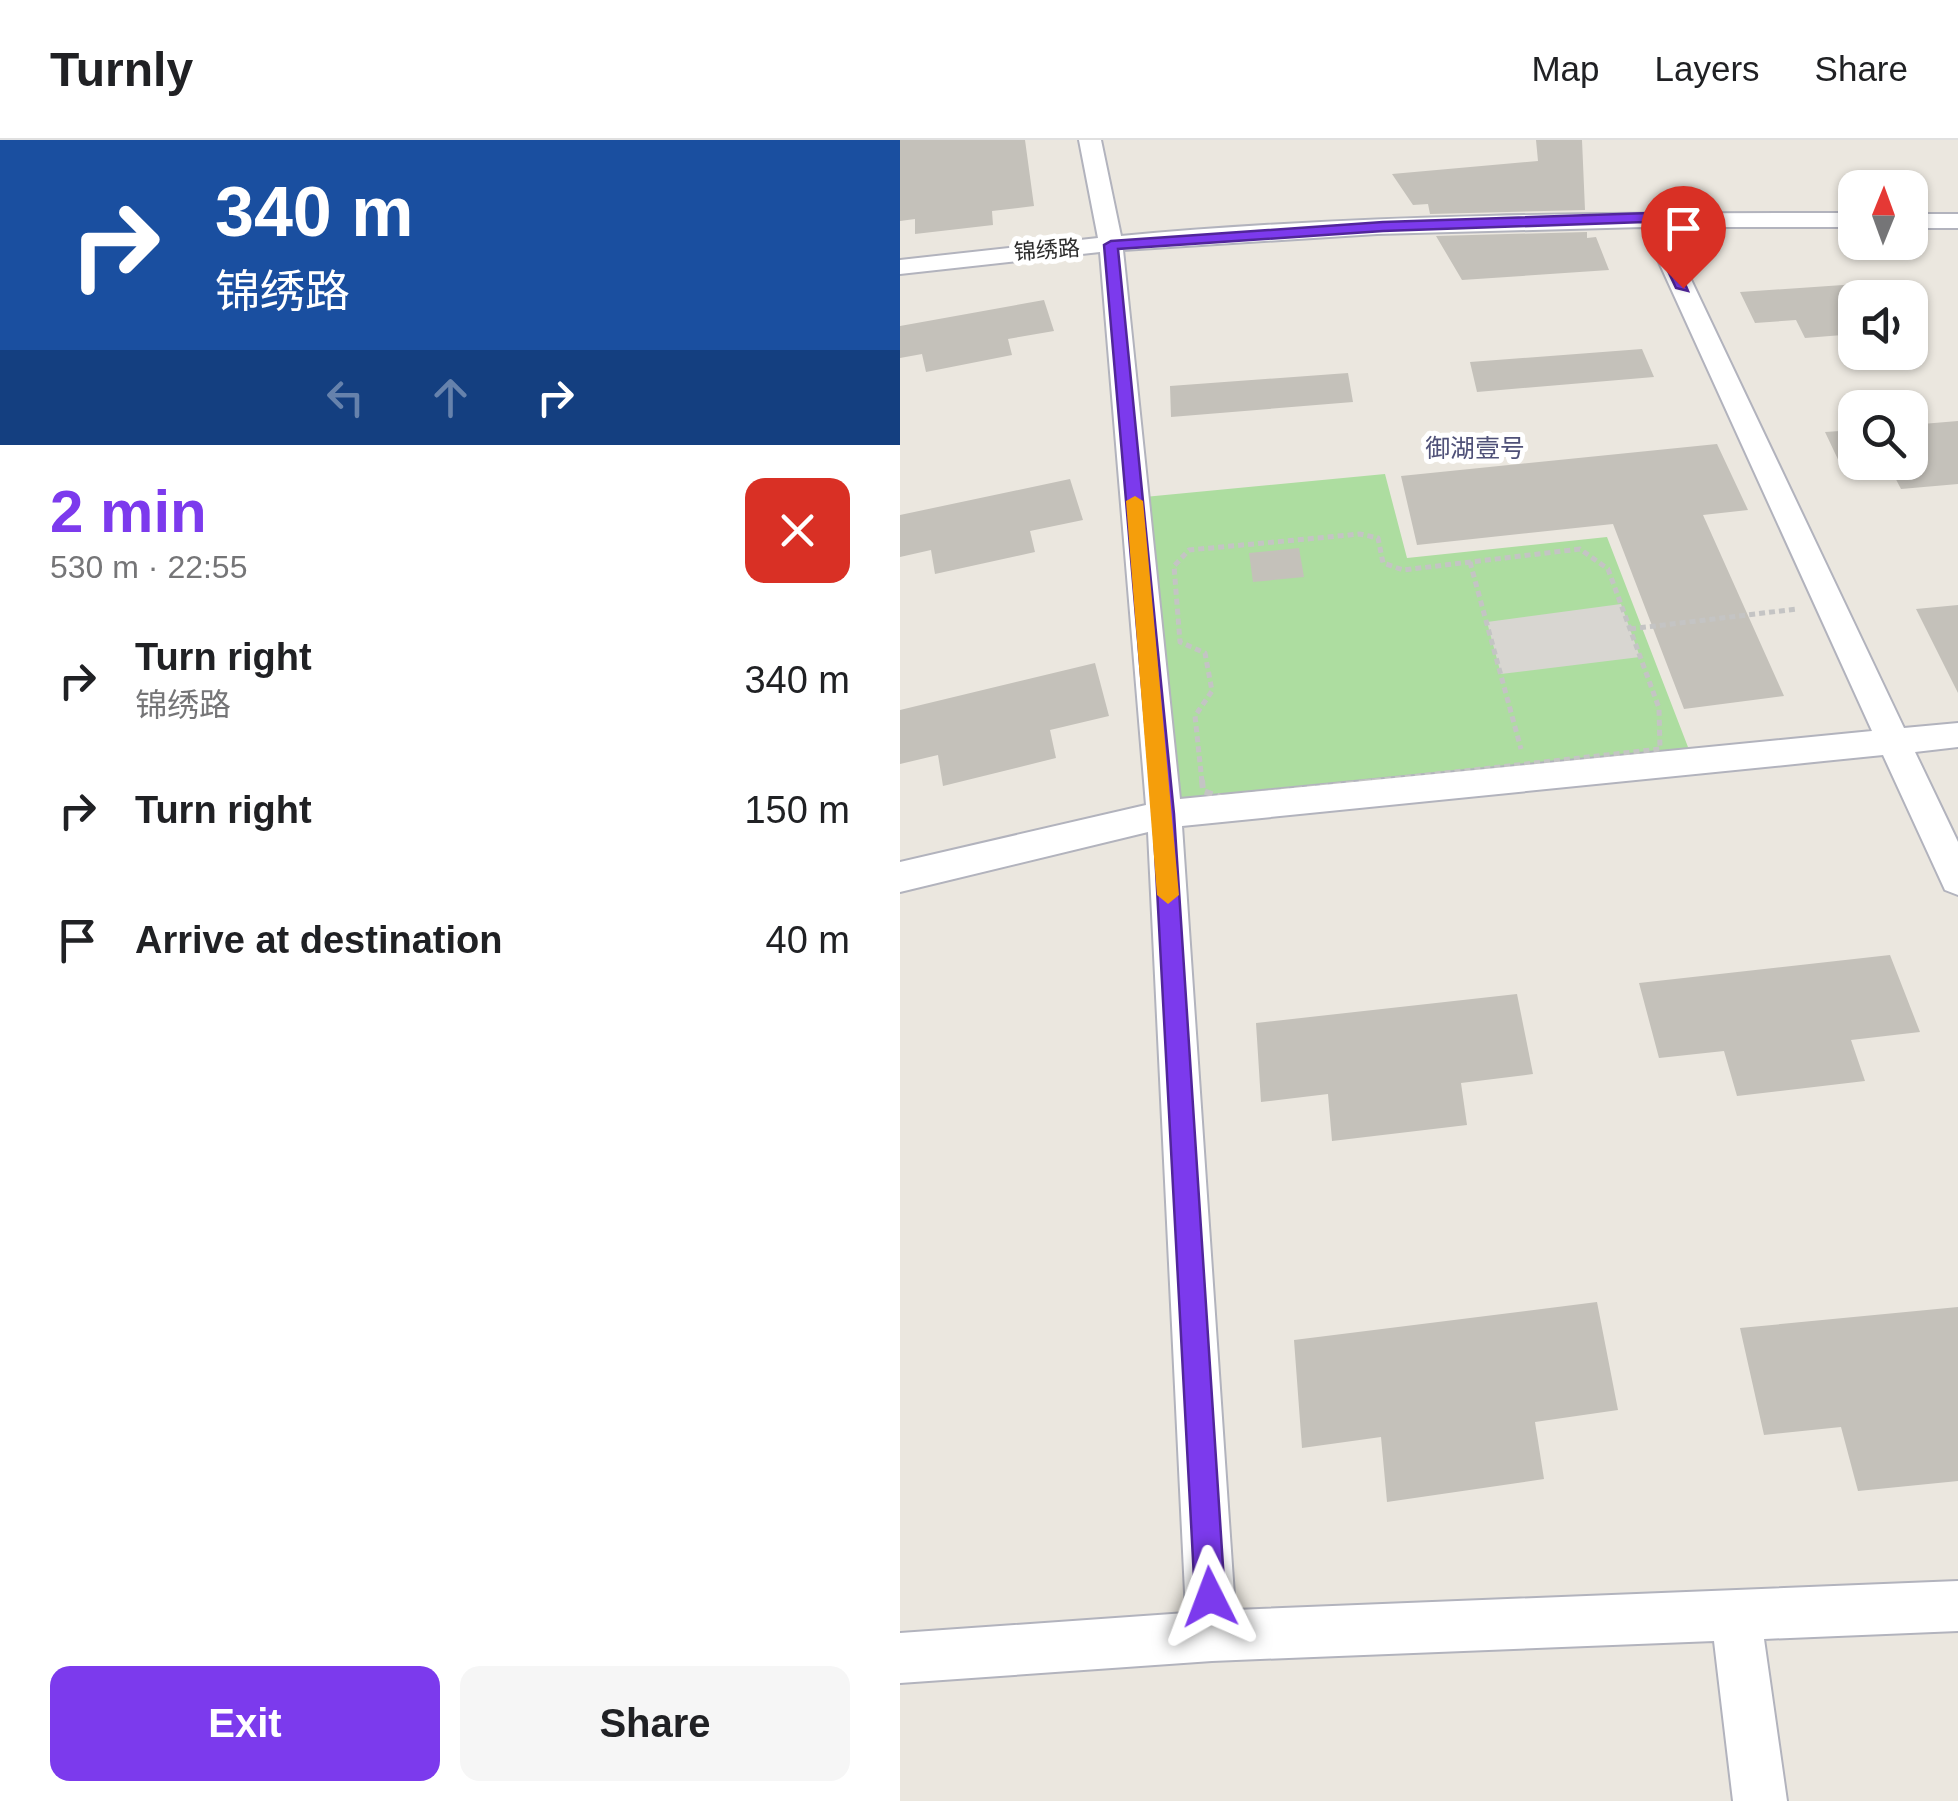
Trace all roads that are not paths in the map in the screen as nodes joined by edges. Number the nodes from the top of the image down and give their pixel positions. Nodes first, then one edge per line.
1 (1090, 140) edge
2 (1650, 217) junction
3 (1838, 220) edge
4 (1928, 221) edge
5 (1958, 221) edge
6 (1111, 245) junction
7 (900, 267) edge
8 (1958, 734) edge
9 (1895, 738) junction
10 (1164, 814) junction
11 (900, 877) edge
12 (1958, 880) edge
13 (1958, 1606) edge
14 (1736, 1614) junction
15 (1212, 1636) junction
16 (900, 1658) edge
17 (1760, 1801) edge

1 - 6 street
2 - 3 street, 锦绣路
2 - 6 street, 锦绣路
2 - 9 street
4 - 5 street
6 - 7 street, 锦绣路
6 - 10 street
8 - 9 street
9 - 10 street
9 - 12 street
10 - 11 street
10 - 15 street
13 - 14 street
14 - 15 street
14 - 17 street
15 - 16 street

